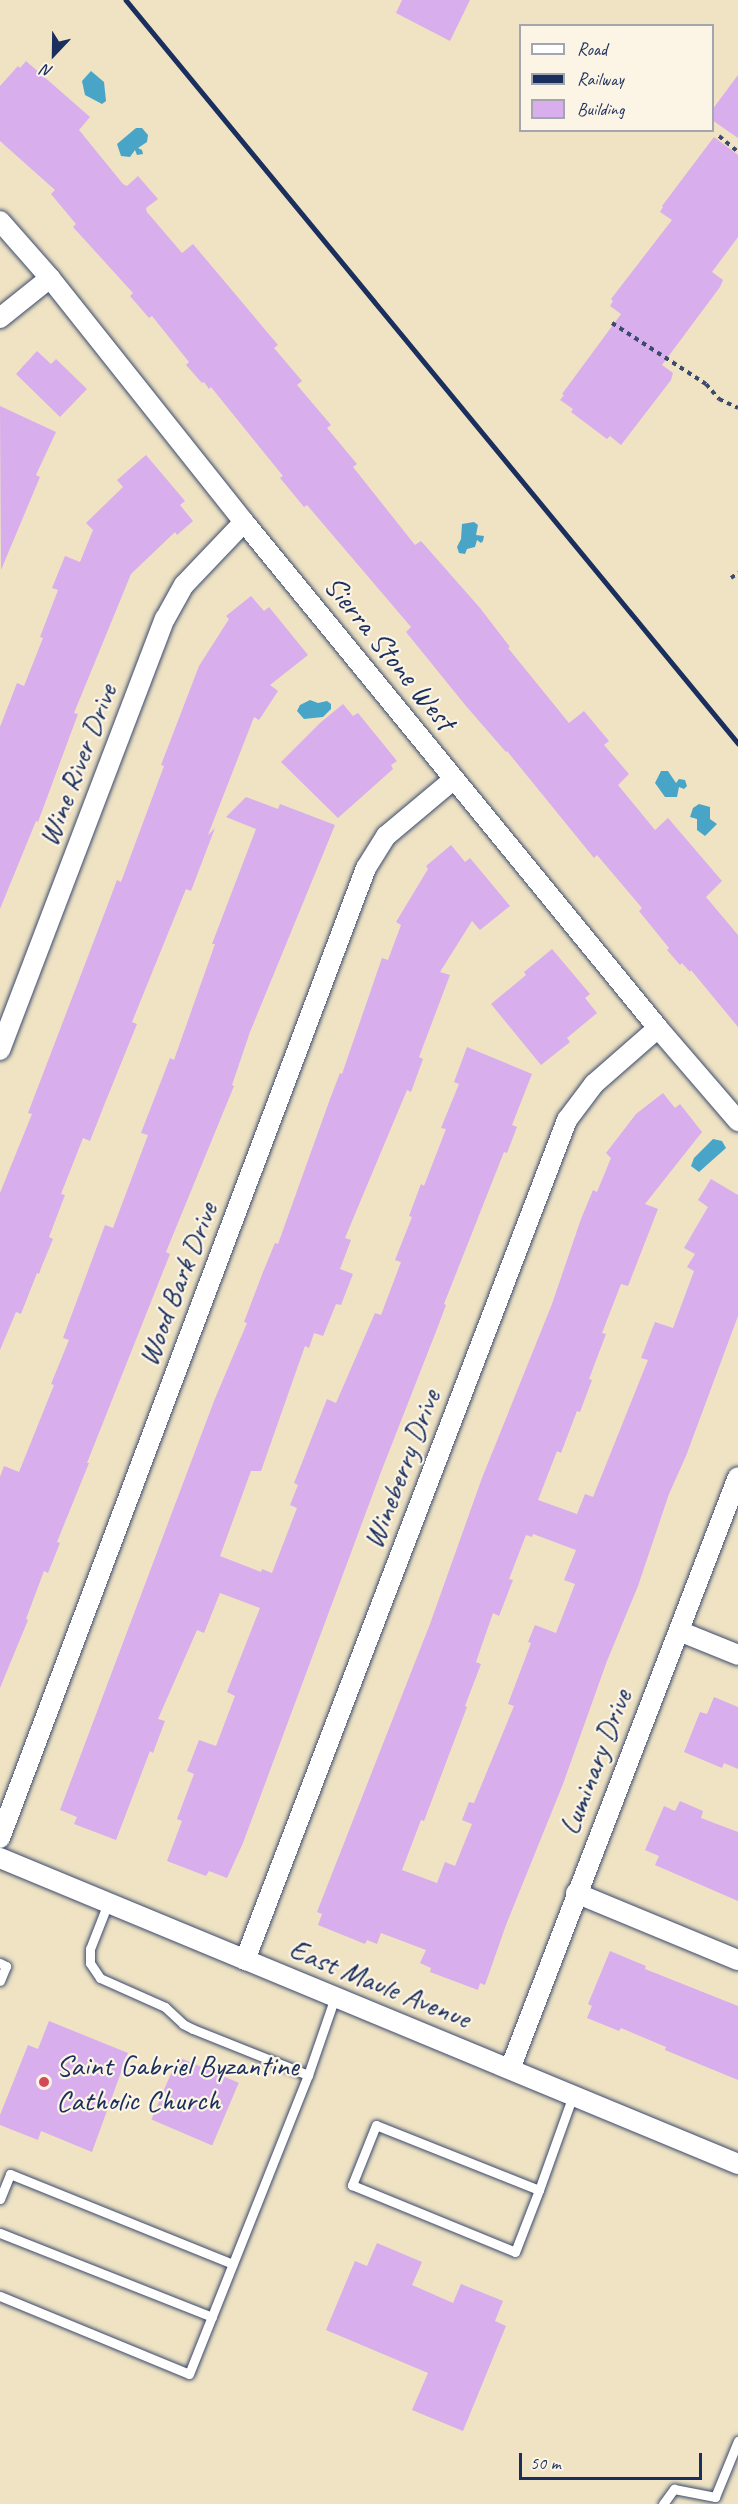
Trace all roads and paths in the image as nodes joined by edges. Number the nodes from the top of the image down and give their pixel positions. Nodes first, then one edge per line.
1 (719, 136) dead end
2 (738, 152) edge
3 (0, 221) edge
4 (50, 278) junction
5 (0, 318) edge
6 (612, 323) dead end
7 (738, 408) edge
8 (244, 522) junction
9 (738, 573) edge
10 (731, 578) dead end
11 (454, 779) junction
12 (658, 1028) junction
13 (0, 1050) edge
14 (738, 1121) edge
15 (738, 1477) edge
16 (679, 1630) junction
17 (738, 1655) edge
18 (0, 1838) edge
19 (0, 1858) edge
20 (576, 1893) junction
21 (108, 1903) junction
22 (245, 1960) junction
23 (738, 1960) edge
24 (0, 1963) edge
25 (0, 1981) edge
26 (335, 1997) junction
27 (510, 2069) junction
28 (308, 2075) junction
29 (573, 2095) junction
30 (738, 2164) edge
31 (540, 2190) junction
32 (0, 2199) edge
33 (0, 2233) edge
34 (233, 2264) junction
35 (0, 2296) edge
36 (212, 2317) junction
37 (738, 2441) edge
38 (663, 2504) edge

1 - 2 path
3 - 4 street, Sierra Stone West
4 - 5 street
4 - 8 street, Sierra Stone West
6 - 7 path
8 - 11 street, Sierra Stone West
8 - 13 street, Wine River Drive
9 - 10 path
11 - 12 street, Sierra Stone West
11 - 18 street, Wood Bark Drive
12 - 14 street, Sierra Stone West
12 - 22 street, Wineberry Drive
15 - 16 street, Luminary Drive
16 - 17 street
16 - 20 street, Luminary Drive
19 - 21 street, East Maule Avenue
20 - 23 street
20 - 27 street, Luminary Drive
21 - 22 street, East Maule Avenue
21 - 28 lane
22 - 26 street, East Maule Avenue
24 - 25 lane
26 - 27 street, East Maule Avenue
26 - 28 lane
27 - 29 street, East Maule Avenue
28 - 34 lane
29 - 30 street, East Maule Avenue
29 - 31 lane
31 - 31 lane
32 - 34 lane
33 - 36 lane
34 - 36 lane
35 - 36 lane
37 - 38 lane

